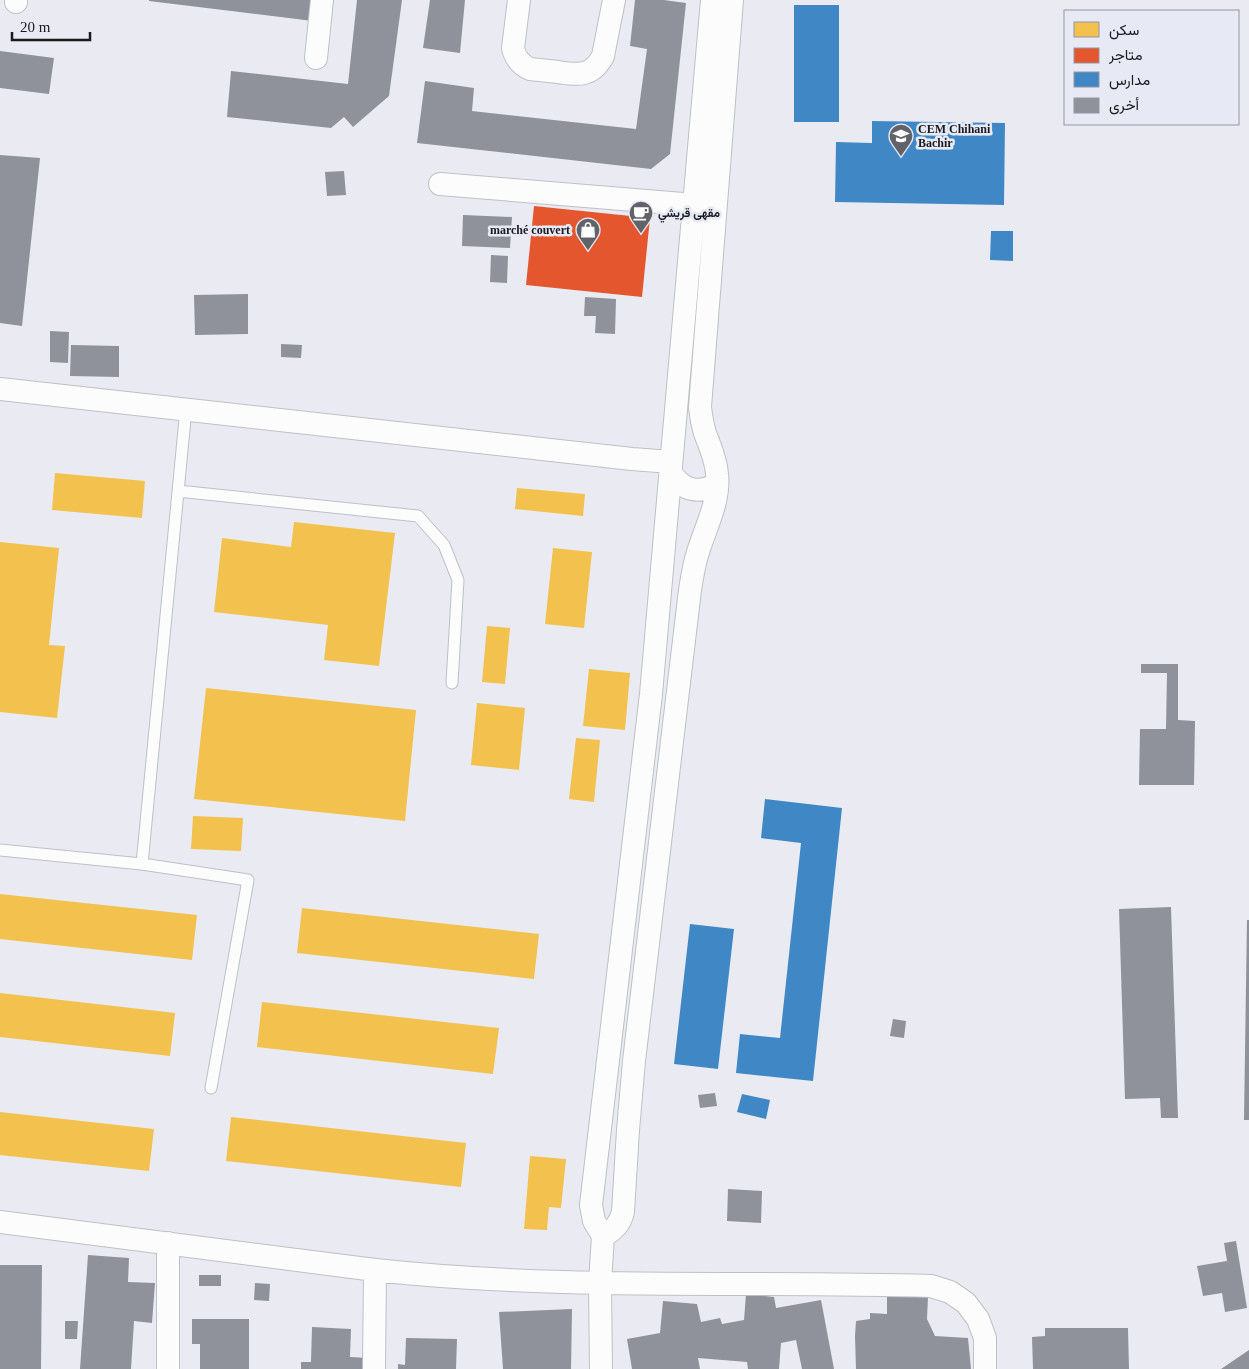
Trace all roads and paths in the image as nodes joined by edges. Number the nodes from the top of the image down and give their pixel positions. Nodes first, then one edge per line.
1 (322, 0) edge
2 (519, 0) edge
3 (614, 0) edge
4 (712, 0) edge
5 (732, 0) edge
6 (316, 58) dead end
7 (440, 184) dead end
8 (705, 206) junction
9 (0, 390) edge
10 (186, 409) junction
11 (709, 443) junction
12 (671, 460) junction
13 (717, 484) junction
14 (178, 491) junction
15 (452, 682) dead end
16 (0, 850) edge
17 (142, 864) junction
18 (211, 1088) dead end
19 (0, 1222) edge
20 (603, 1236) junction
21 (168, 1243) junction
22 (375, 1270) junction
23 (600, 1283) junction
24 (602, 1368) edge
25 (168, 1369) edge
26 (374, 1369) edge
27 (985, 1369) edge

1 - 6 street
2 - 3 street
4 - 8 street
5 - 8 street
7 - 8 street
8 - 11 street
8 - 12 street
9 - 10 street
10 - 12 street
10 - 14 lane
11 - 12 street
11 - 13 street
12 - 13 street
12 - 20 street
13 - 20 street
14 - 15 lane
14 - 17 lane
16 - 17 lane
17 - 18 lane
19 - 21 street
20 - 23 street
21 - 22 street
21 - 25 street
22 - 23 street
22 - 26 street
23 - 24 street
23 - 27 street

